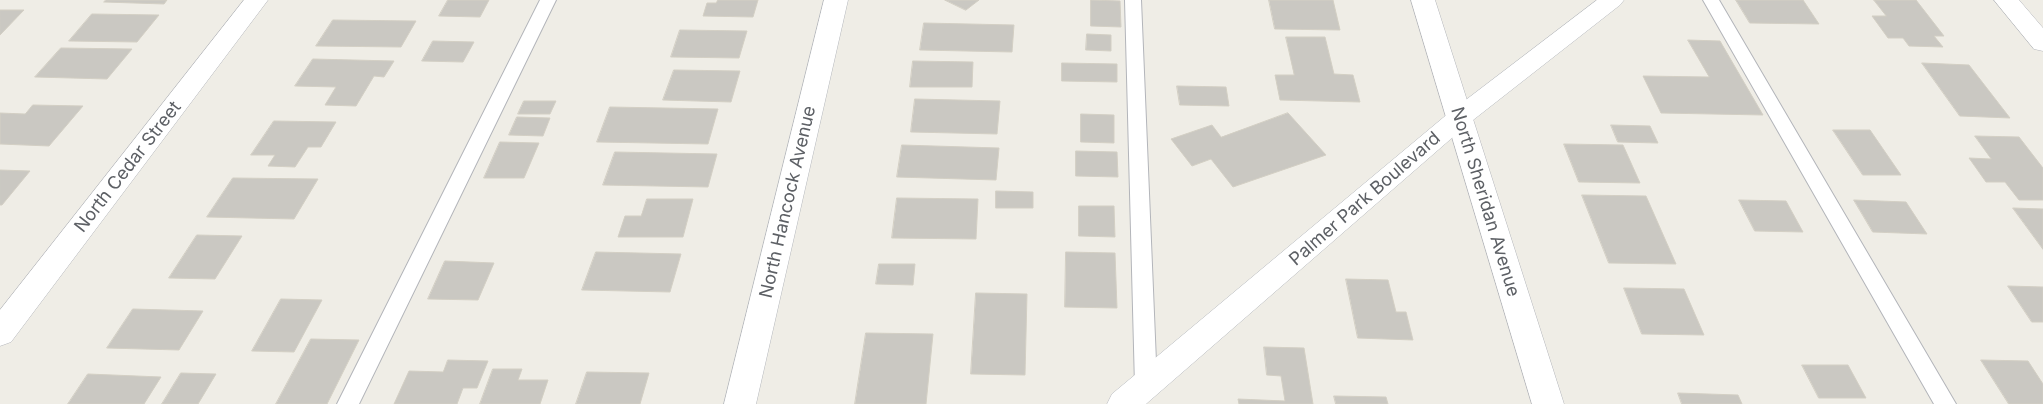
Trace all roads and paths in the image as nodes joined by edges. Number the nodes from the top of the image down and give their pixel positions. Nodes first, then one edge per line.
1 (256, 0) edge
2 (548, 0) edge
3 (836, 0) edge
4 (1133, 0) edge
5 (1422, 0) edge
6 (1612, 0) edge
7 (1711, 0) edge
8 (2006, 0) edge
9 (2043, 44) edge
10 (1458, 118) junction
11 (0, 333) edge
12 (1146, 386) junction
13 (348, 404) edge
14 (740, 404) edge
15 (1123, 404) edge
16 (1548, 404) edge
17 (1945, 404) edge

1 - 11 main road, North Cedar Street
2 - 13 lane
3 - 14 main road, North Hancock Avenue
4 - 12 lane
5 - 10 main road, North Sheridan Avenue
6 - 10 main road, Palmer Park Boulevard
7 - 17 lane
8 - 9 main road
10 - 12 main road, Palmer Park Boulevard
10 - 16 main road, North Sheridan Avenue
12 - 15 main road, Palmer Park Boulevard

